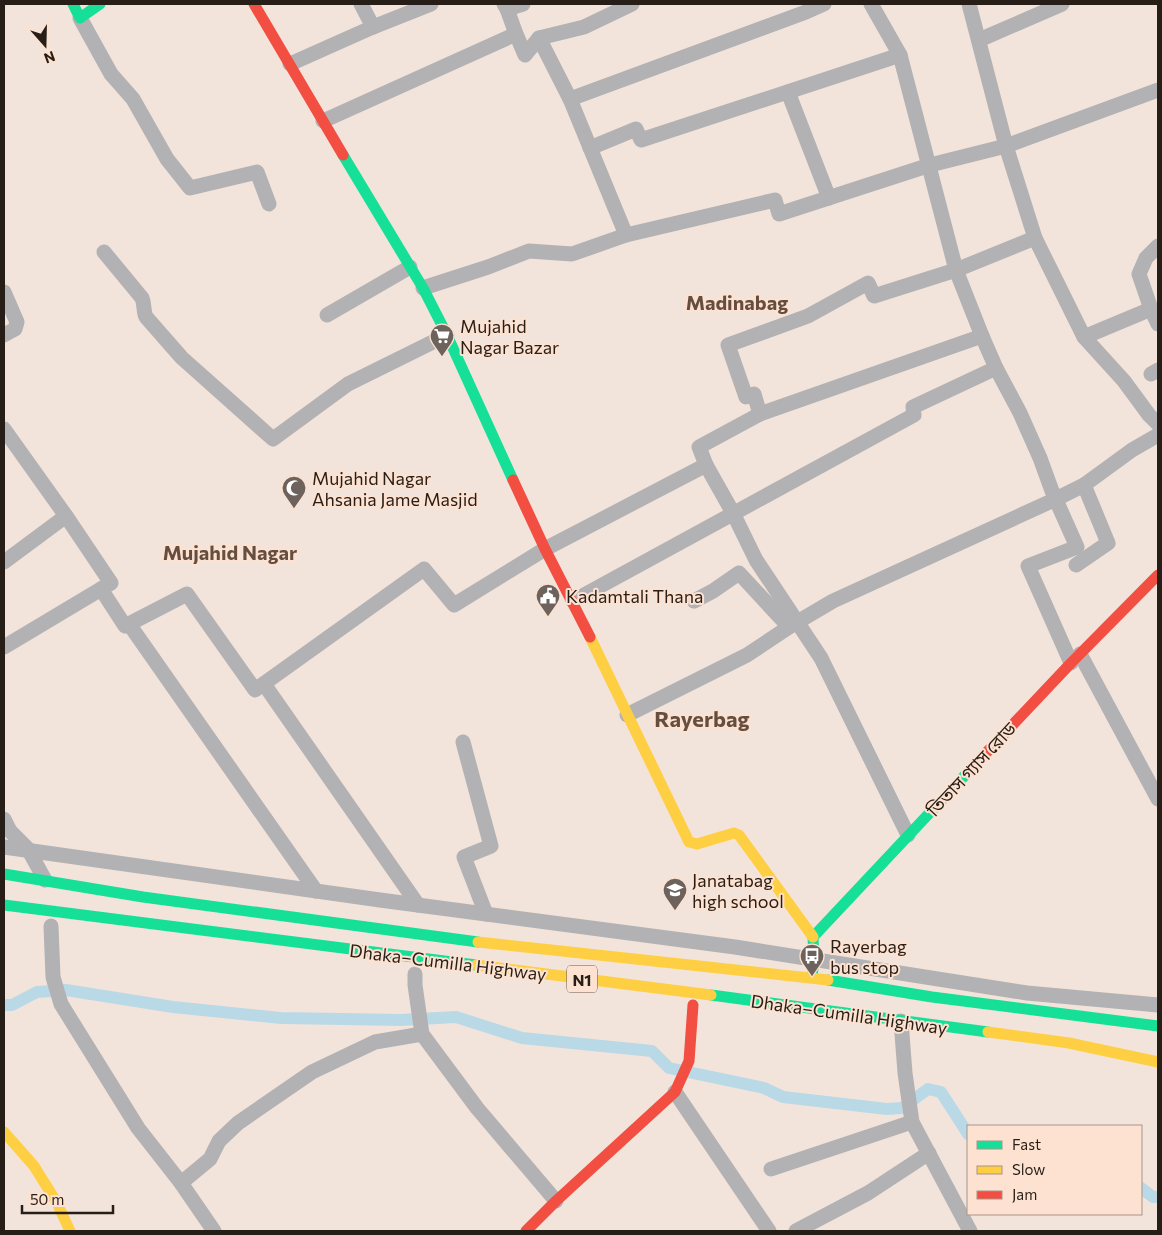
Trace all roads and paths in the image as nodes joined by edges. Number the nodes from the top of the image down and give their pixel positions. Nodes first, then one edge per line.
1 (73, 4) edge
2 (100, 4) edge
3 (254, 4) edge
4 (361, 4) edge
5 (431, 4) edge
6 (523, 4) edge
7 (632, 4) edge
8 (824, 4) edge
9 (871, 4) edge
10 (969, 4) edge
11 (1062, 4) edge
12 (505, 6) edge
13 (80, 18) junction
14 (373, 27) junction
15 (516, 34) junction
16 (538, 38) junction
17 (979, 40) junction
18 (900, 55) junction
19 (290, 64) junction
20 (1158, 90) edge
21 (788, 92) junction
22 (570, 99) junction
23 (322, 121) junction
24 (1006, 146) junction
25 (590, 148) junction
26 (930, 166) junction
27 (829, 198) junction
28 (269, 204) dead end
29 (626, 235) junction
30 (1035, 238) junction
31 (1158, 246) edge
32 (104, 252) dead end
33 (410, 267) junction
34 (956, 270) junction
35 (424, 288) junction
36 (4, 292) edge
37 (1151, 309) junction
38 (327, 315) dead end
39 (1158, 324) edge
40 (447, 335) junction
41 (4, 336) edge
42 (982, 336) junction
43 (1084, 337) junction
44 (996, 368) junction
45 (760, 414) junction
46 (1158, 424) edge
47 (4, 429) edge
48 (1158, 435) edge
49 (706, 465) junction
50 (1084, 485) junction
51 (1056, 500) junction
52 (733, 513) junction
53 (66, 516) junction
54 (545, 548) junction
55 (4, 562) edge
56 (1076, 565) dead end
57 (1158, 575) edge
58 (101, 590) junction
59 (573, 601) junction
60 (694, 601) dead end
61 (129, 624) junction
62 (793, 625) junction
63 (4, 647) edge
64 (1075, 658) junction
65 (264, 684) junction
66 (627, 715) junction
67 (463, 742) dead end
68 (1158, 799) edge
69 (4, 819) edge
70 (908, 836) junction
71 (4, 847) edge
72 (28, 850) junction
73 (4, 874) edge
74 (45, 880) junction
75 (316, 891) junction
76 (4, 905) edge
77 (418, 905) junction
78 (486, 914) junction
79 (51, 926) dead end
80 (813, 937) junction
81 (814, 959) junction
82 (415, 974) dead end
83 (812, 976) junction
84 (692, 1005) dead end
85 (1158, 1005) edge
86 (733, 1010) dead end
87 (901, 1021) junction
88 (1158, 1026) edge
89 (422, 1034) junction
90 (1158, 1062) edge
91 (676, 1091) junction
92 (912, 1121) junction
93 (4, 1132) edge
94 (929, 1153) junction
95 (771, 1169) dead end
96 (180, 1183) junction
97 (556, 1200) junction
98 (70, 1231) edge
99 (214, 1231) edge
100 (526, 1231) edge
101 (769, 1231) edge
102 (796, 1231) edge
103 (970, 1231) edge

1 - 13 main road
2 - 13 main road
3 - 19 main road
4 - 14 street
5 - 14 street
6 - 12 street
7 - 16 street
8 - 22 street
9 - 18 street
10 - 17 street
11 - 17 street
12 - 15 street
13 - 28 street
14 - 19 street
15 - 16 street
15 - 23 street
16 - 22 street
17 - 24 street
18 - 21 street
18 - 26 street
19 - 23 main road
20 - 24 street
21 - 25 street
21 - 27 street
22 - 25 street
23 - 33 main road
24 - 26 street
24 - 30 street
25 - 29 street
26 - 27 street
26 - 34 street
27 - 29 street
29 - 35 street
30 - 34 street
30 - 43 street
31 - 37 street
32 - 40 street
33 - 35 main road
33 - 38 street
34 - 42 street
34 - 45 street
35 - 40 main road
36 - 41 street
37 - 39 street
37 - 43 street
40 - 54 main road
42 - 44 street
42 - 45 street
43 - 46 street
44 - 51 street
44 - 52 street
45 - 49 street
47 - 53 street
48 - 50 street
49 - 52 street
49 - 54 street
50 - 51 street
50 - 56 street
51 - 62 street
51 - 64 street
52 - 59 street
52 - 62 street
53 - 55 street
53 - 58 street
54 - 59 main road
54 - 65 street
57 - 64 main road, তিতাস গ্যাস রোড
58 - 61 street
58 - 63 street
59 - 66 main road
60 - 62 street
61 - 65 street
61 - 75 street
62 - 66 street
62 - 70 street
64 - 68 street
64 - 70 main road, তিতাস গ্যাস রোড
65 - 77 street
66 - 80 main road
67 - 78 street
69 - 72 street
70 - 80 main road, তিতাস গ্যাস রোড
71 - 72 street
72 - 74 street
72 - 75 street
73 - 74 main road, Dhaka–Cumilla Highway / N1
74 - 83 main road, Dhaka–Cumilla Highway / N1
75 - 77 street
76 - 87 main road, Dhaka–Cumilla Highway / N1
77 - 78 street
78 - 81 street
79 - 96 street
80 - 81 main road
81 - 83 main road
81 - 85 street
82 - 89 street
83 - 88 main road, Dhaka–Cumilla Highway / N1
84 - 91 main road
86 - 87 main road
87 - 90 main road, Dhaka–Cumilla Highway / N1
87 - 92 street
89 - 96 street
89 - 97 street
91 - 97 main road
91 - 101 street
92 - 94 street
92 - 95 street
93 - 98 main road
94 - 102 street
94 - 103 street
96 - 99 street
97 - 100 main road

